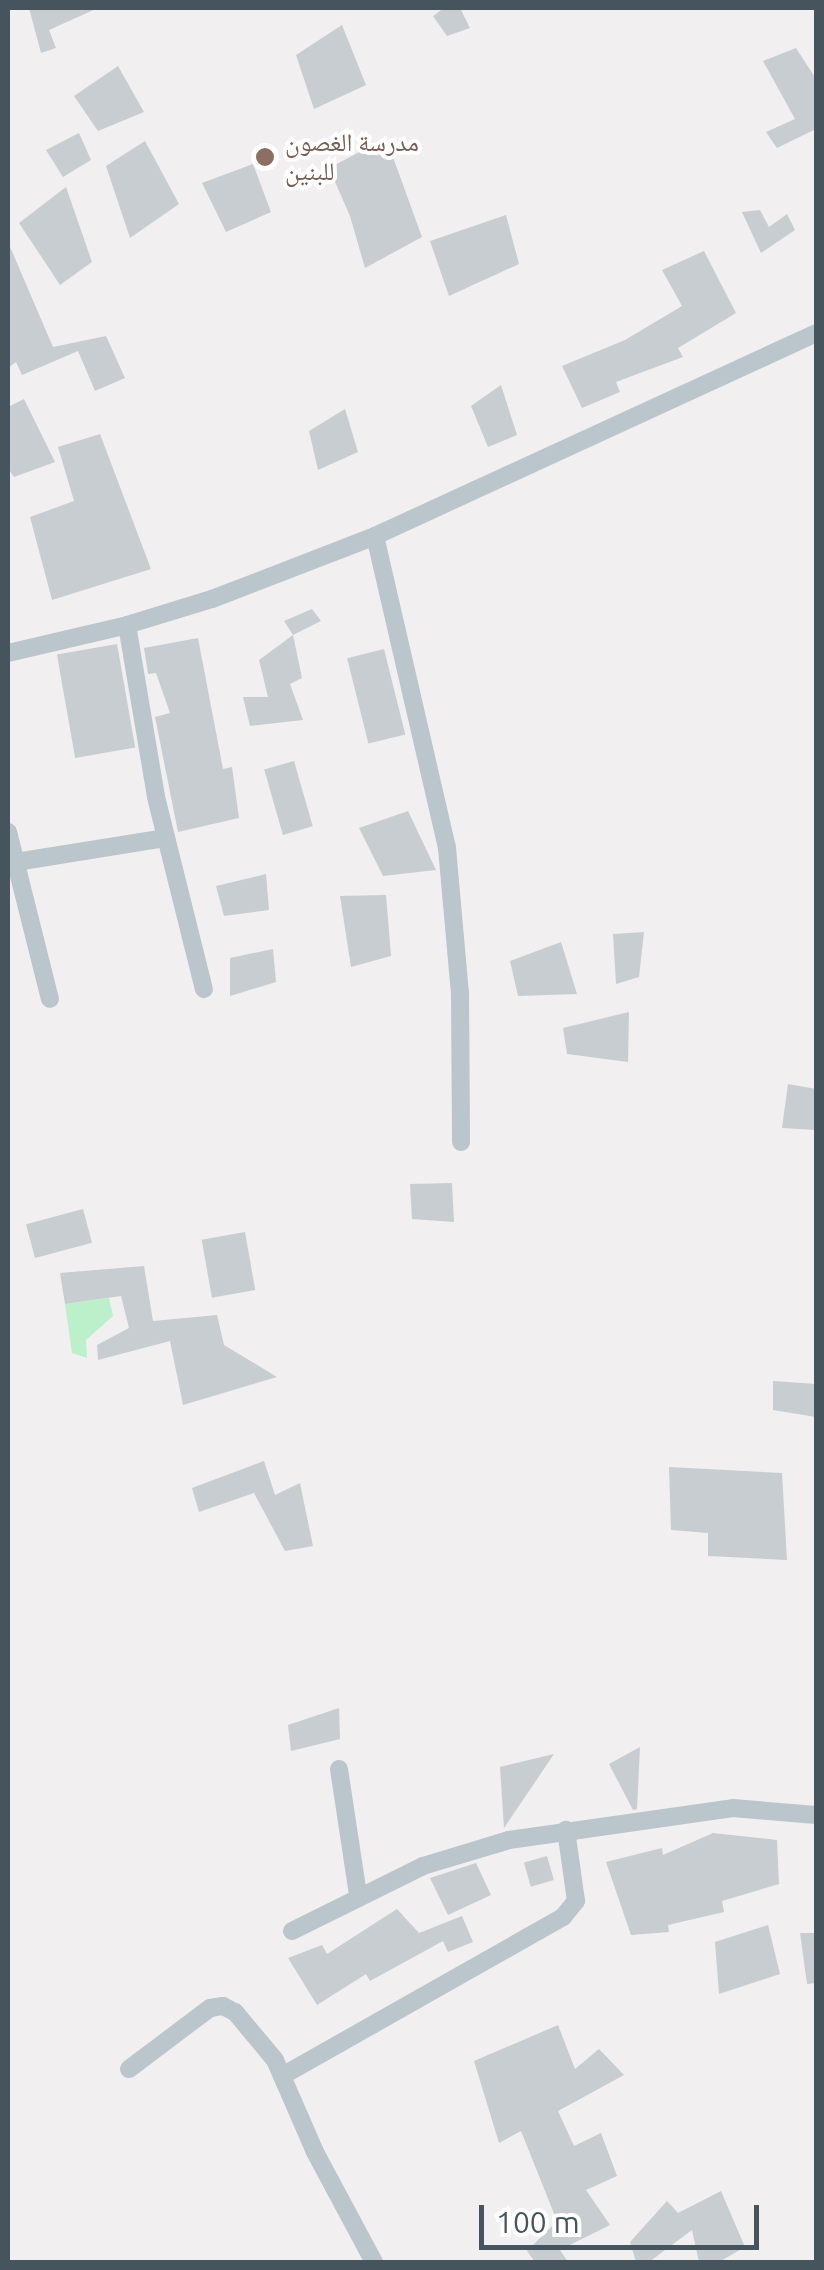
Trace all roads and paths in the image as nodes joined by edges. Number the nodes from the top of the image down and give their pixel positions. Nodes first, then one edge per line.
1 (816, 332) edge
2 (375, 536) junction
3 (127, 625) junction
4 (8, 652) edge
5 (8, 832) edge
6 (166, 838) junction
7 (16, 862) junction
8 (204, 989) dead end
9 (50, 999) dead end
10 (461, 1142) dead end
11 (338, 1769) dead end
12 (816, 1815) edge
13 (566, 1830) junction
14 (358, 1895) junction
15 (292, 1931) dead end
16 (128, 2069) dead end
17 (282, 2076) junction
18 (374, 2262) edge

1 - 2 street
2 - 3 street
2 - 10 street
3 - 4 street
3 - 6 street
5 - 7 street
6 - 7 street
6 - 8 street
7 - 9 street
11 - 14 street
12 - 13 street
13 - 14 street
13 - 17 street
14 - 15 street
16 - 17 street
17 - 18 street

